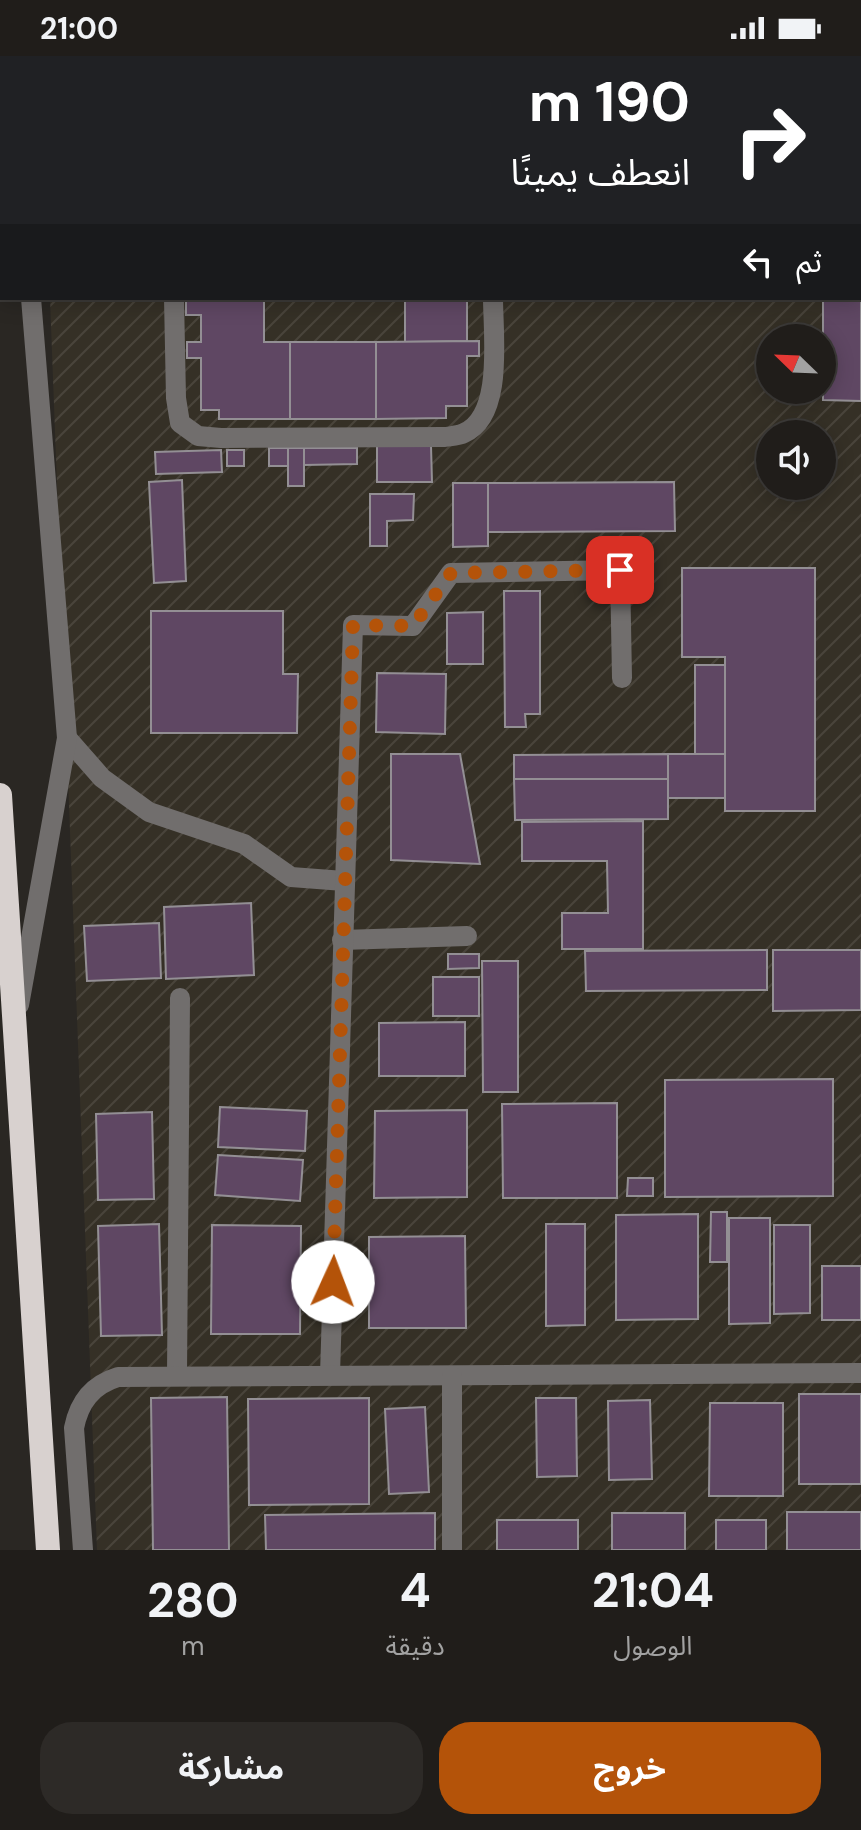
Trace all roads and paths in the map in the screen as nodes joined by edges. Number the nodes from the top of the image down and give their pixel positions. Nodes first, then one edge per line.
1 (31, 300) edge
2 (174, 300) edge
3 (493, 300) edge
4 (622, 678) dead end
5 (67, 738) junction
6 (0, 795) edge
7 (344, 881) junction
8 (467, 936) dead end
9 (342, 940) junction
10 (180, 998) dead end
11 (14, 1033) junction
12 (861, 1373) edge
13 (177, 1375) junction
14 (330, 1375) junction
15 (452, 1376) junction
16 (48, 1550) edge
17 (83, 1550) edge
18 (452, 1550) edge

1 - 5 street
2 - 3 street
4 - 7 street
5 - 7 street
5 - 11 street
6 - 11 highway
7 - 9 street
8 - 9 street
9 - 14 street
10 - 13 street
11 - 16 highway
12 - 15 street
13 - 14 street
13 - 17 street
14 - 15 street
15 - 18 street

